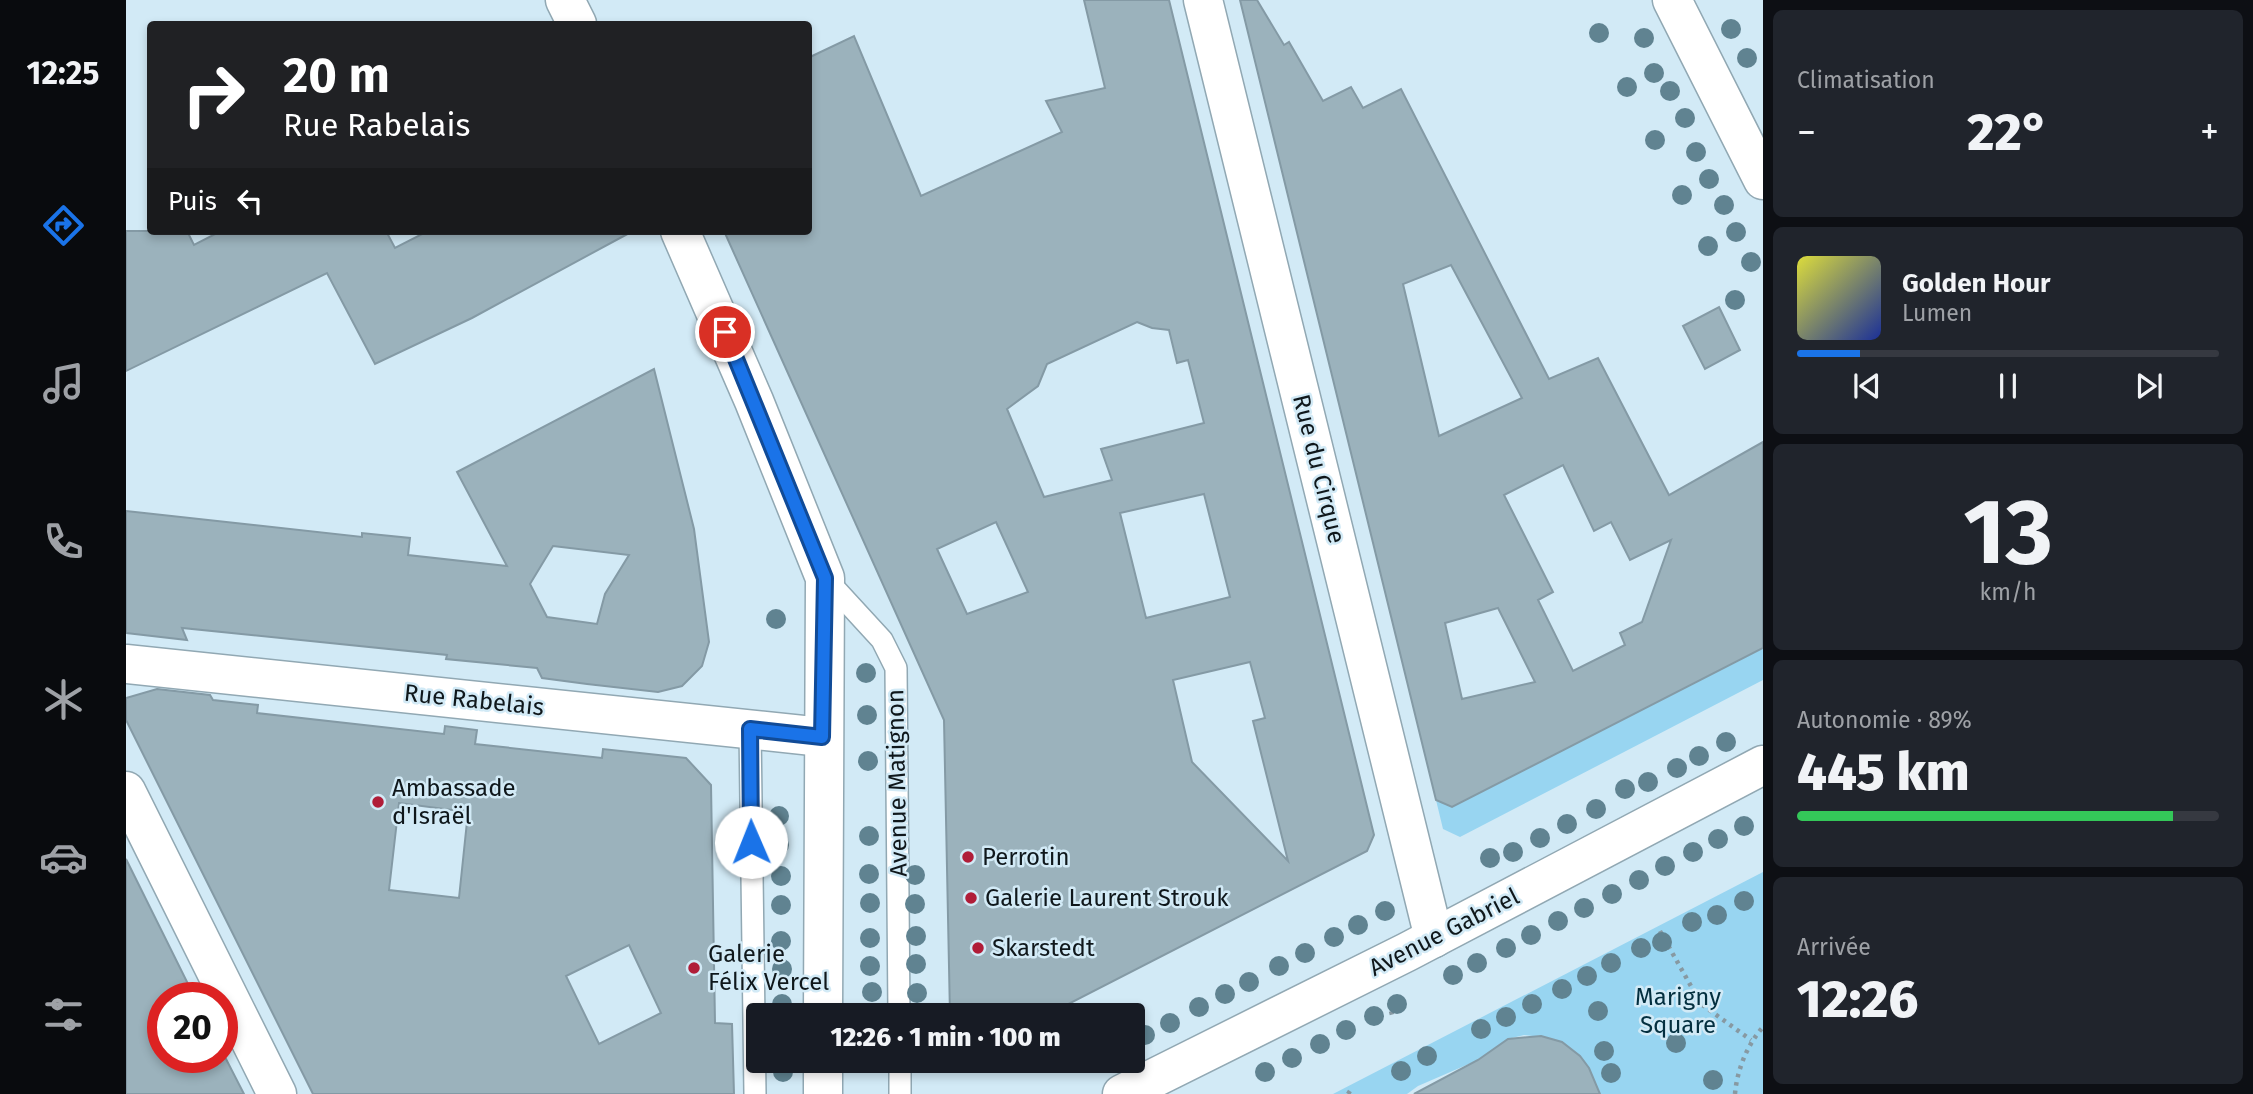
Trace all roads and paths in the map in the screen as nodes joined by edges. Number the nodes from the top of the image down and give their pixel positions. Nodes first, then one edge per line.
1 (565, 0) edge
2 (1203, 0) edge
3 (1672, 0) edge
4 (576, 21) edge
5 (1763, 180) edge
6 (682, 235) edge
7 (825, 578) junction
8 (126, 664) edge
9 (750, 729) junction
10 (822, 737) junction
11 (1763, 765) edge
12 (126, 791) edge
13 (1660, 931) dead end
14 (1434, 938) junction
15 (823, 1003) edge
16 (899, 1003) edge
17 (1763, 1027) edge
18 (1751, 1040) junction
19 (823, 1073) edge
20 (900, 1073) edge
21 (276, 1094) edge
22 (755, 1094) edge
23 (823, 1094) edge
24 (900, 1094) edge
25 (1122, 1094) edge
26 (1735, 1094) edge

1 - 4 street
2 - 14 street, Rue du Cirque
3 - 5 street
6 - 7 street, Avenue Matignon
7 - 10 street, Avenue Matignon
7 - 16 lane, Avenue Matignon
8 - 9 street, Rue Rabelais
9 - 10 street, Rue Rabelais
9 - 22 lane
10 - 15 street, Avenue Matignon
11 - 14 street, Avenue Gabriel
12 - 21 street
13 - 18 path
14 - 25 street, Avenue Gabriel
17 - 18 path
18 - 26 path
19 - 23 street
20 - 24 lane

